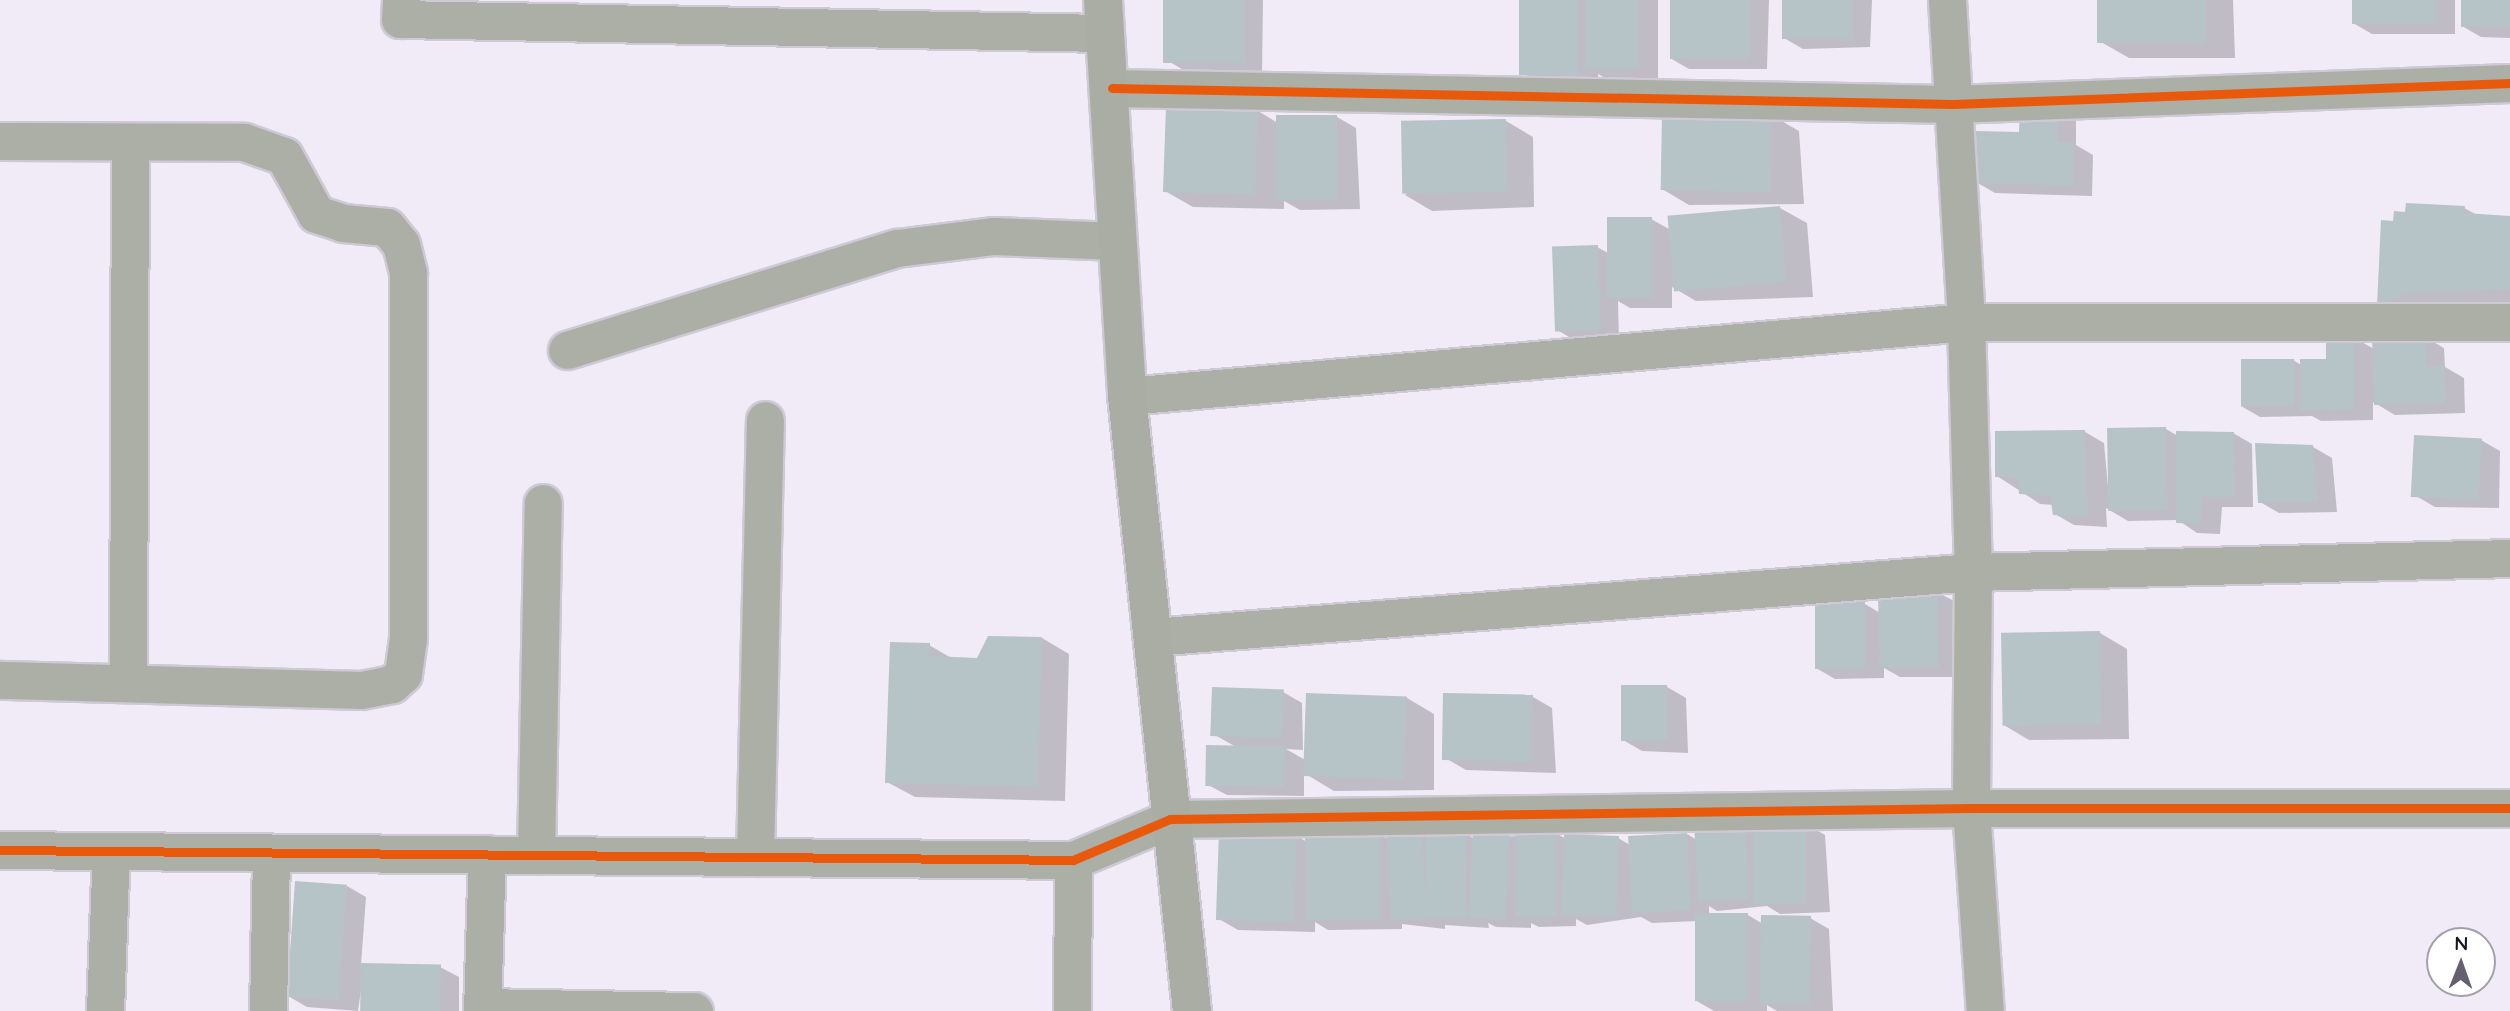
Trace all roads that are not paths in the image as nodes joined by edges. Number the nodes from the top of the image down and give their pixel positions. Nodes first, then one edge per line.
1 (401, 0) edge
2 (1947, 0) edge
3 (1104, 17) edge
4 (2510, 83) edge
5 (1112, 88) junction
6 (1953, 104) junction
7 (0, 141) edge
8 (130, 142) junction
9 (1116, 241) junction
10 (1966, 322) junction
11 (2510, 322) edge
12 (567, 350) dead end
13 (1127, 396) junction
14 (765, 420) dead end
15 (543, 503) dead end
16 (2510, 558) edge
17 (1973, 572) junction
18 (1152, 637) junction
19 (0, 680) edge
20 (128, 683) junction
21 (1971, 808) junction
22 (2510, 808) edge
23 (1170, 819) junction
24 (0, 850) edge
25 (111, 851) junction
26 (271, 853) junction
27 (487, 854) junction
28 (536, 855) junction
29 (755, 857) junction
30 (1073, 860) junction
31 (482, 1009) edge
32 (105, 1011) edge
33 (268, 1011) edge
34 (694, 1011) edge
35 (1072, 1011) edge
36 (1192, 1011) edge
37 (1984, 1011) edge

1 - 3 street
2 - 6 street
3 - 5 street
4 - 6 street
5 - 6 street
5 - 9 street
6 - 10 street
7 - 8 street
8 - 20 street
8 - 20 street
9 - 12 street
9 - 13 street
10 - 11 street
10 - 13 street
10 - 17 street
13 - 18 street
14 - 29 street
15 - 28 street
16 - 17 street
17 - 18 street
17 - 21 street
18 - 23 street
19 - 20 street
21 - 22 street
21 - 23 street
21 - 37 street
23 - 30 street
23 - 36 street
24 - 25 street
25 - 26 street
25 - 32 street
26 - 27 street
26 - 33 street
27 - 28 street
27 - 31 street
28 - 29 street
29 - 30 street
30 - 35 street
31 - 34 street

